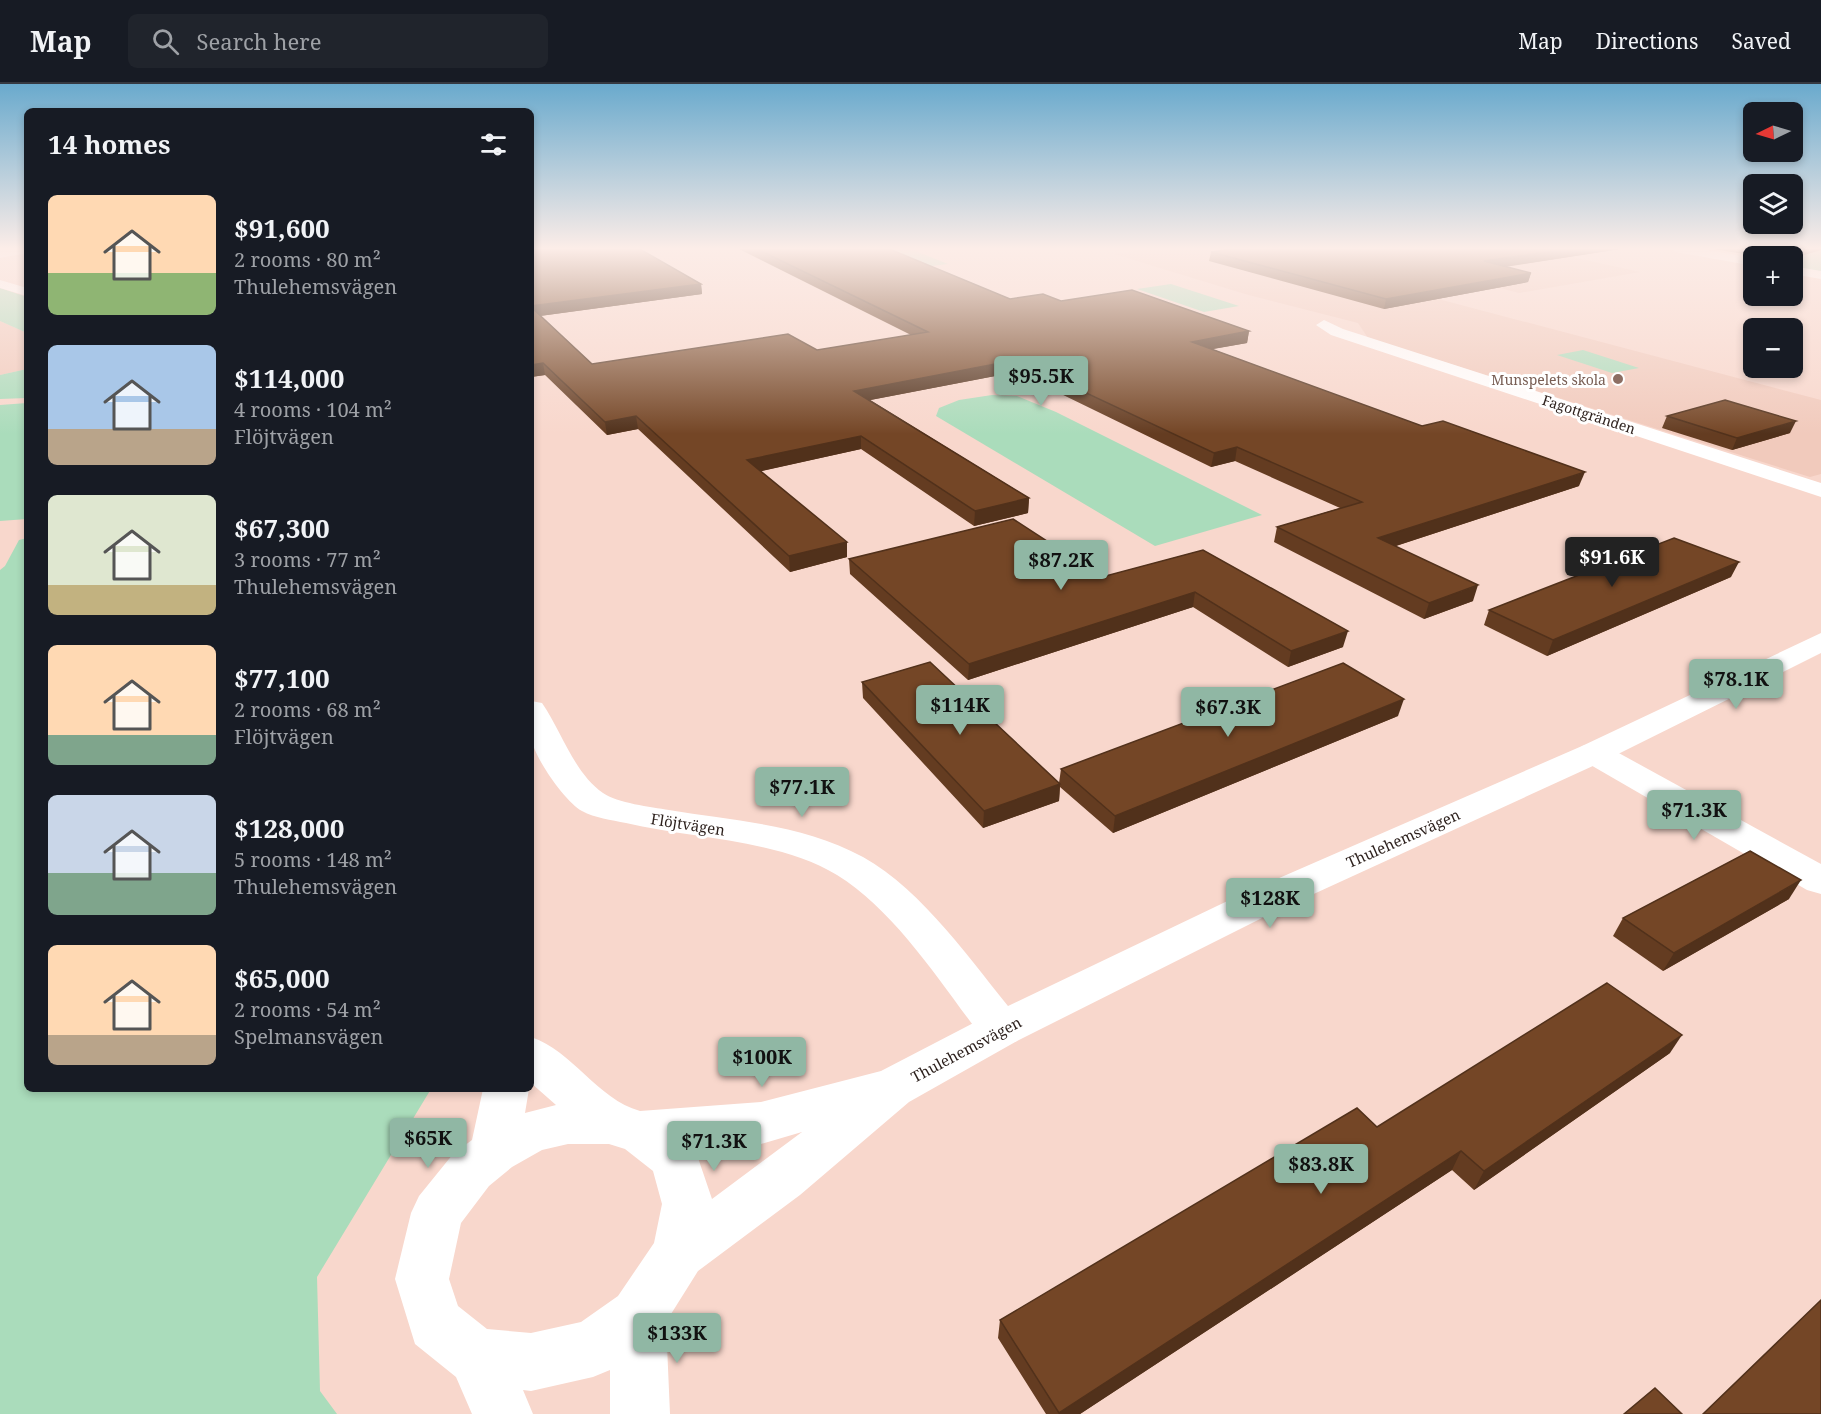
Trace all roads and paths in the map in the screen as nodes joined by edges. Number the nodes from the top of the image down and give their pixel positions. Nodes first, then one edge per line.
1 (1324, 325) dead end
2 (1821, 490) edge
3 (1821, 642) edge
4 (534, 715) edge
5 (1593, 753) junction
6 (1821, 881) edge
7 (1001, 1029) junction
8 (534, 1056) edge
9 (892, 1088) junction
10 (505, 1092) edge
11 (625, 1127) junction
12 (494, 1152) junction
13 (679, 1253) junction
14 (638, 1316) junction
15 (476, 1357) junction
16 (504, 1414) edge
17 (640, 1414) edge

1 - 2 street, Fagottgränden
3 - 5 street, Thulehemsvägen
4 - 7 street, Flöjtvägen
5 - 6 street
5 - 7 street, Thulehemsvägen
7 - 9 street, Thulehemsvägen
8 - 11 street
9 - 11 street, Thulehemsvägen
9 - 13 street, Thulehemsvägen
10 - 12 street
11 - 12 street, Thulehemsvägen
11 - 13 street
12 - 15 street, Thulehemsvägen
13 - 14 street
14 - 15 street
14 - 17 street
15 - 16 street

